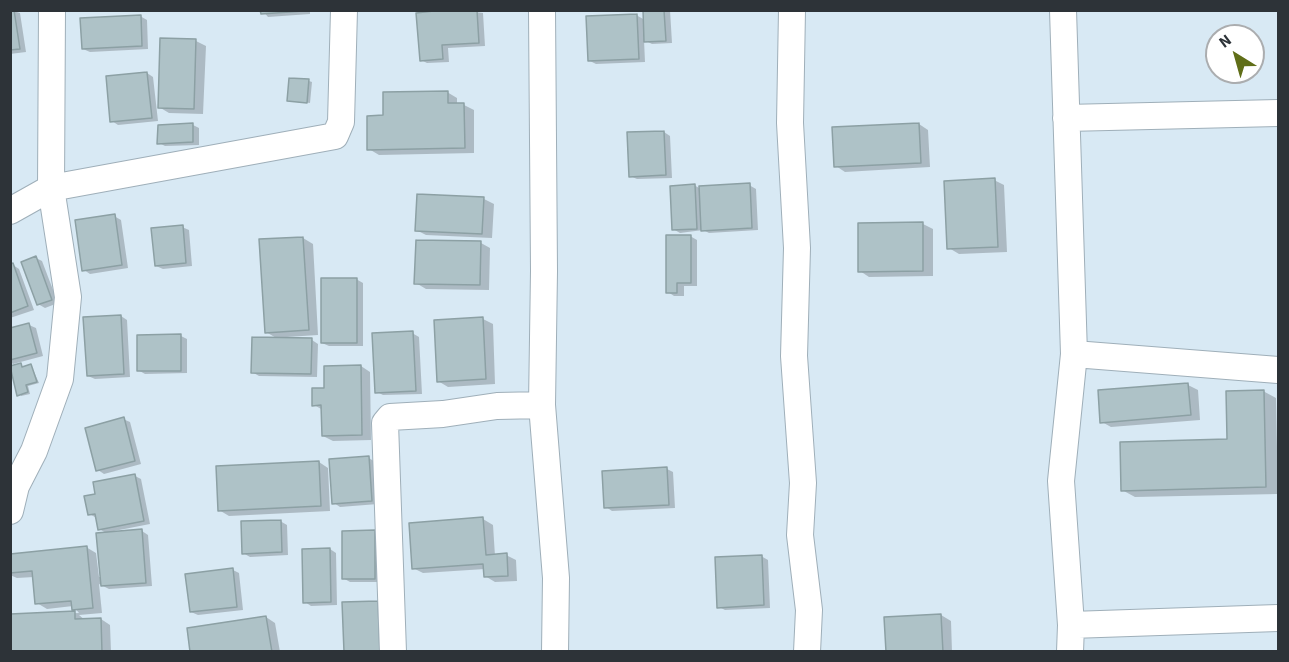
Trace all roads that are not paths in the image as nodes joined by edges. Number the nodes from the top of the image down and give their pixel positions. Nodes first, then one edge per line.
1 (52, 10) edge
2 (344, 10) edge
3 (542, 10) edge
4 (792, 10) edge
5 (1063, 10) edge
6 (1278, 113) edge
7 (1066, 118) junction
8 (51, 188) junction
9 (10, 211) edge
10 (1074, 354) junction
11 (1278, 370) edge
12 (542, 405) junction
13 (10, 511) edge
14 (1278, 618) edge
15 (1071, 625) junction
16 (393, 651) edge
17 (555, 651) edge
18 (807, 651) edge
19 (1070, 651) edge

1 - 8 street
2 - 8 street
3 - 12 street
4 - 18 street
5 - 7 street
6 - 7 street
7 - 10 street
8 - 9 street
8 - 13 street
10 - 11 street
10 - 15 street
12 - 16 street
12 - 17 street
14 - 15 street
15 - 19 street

